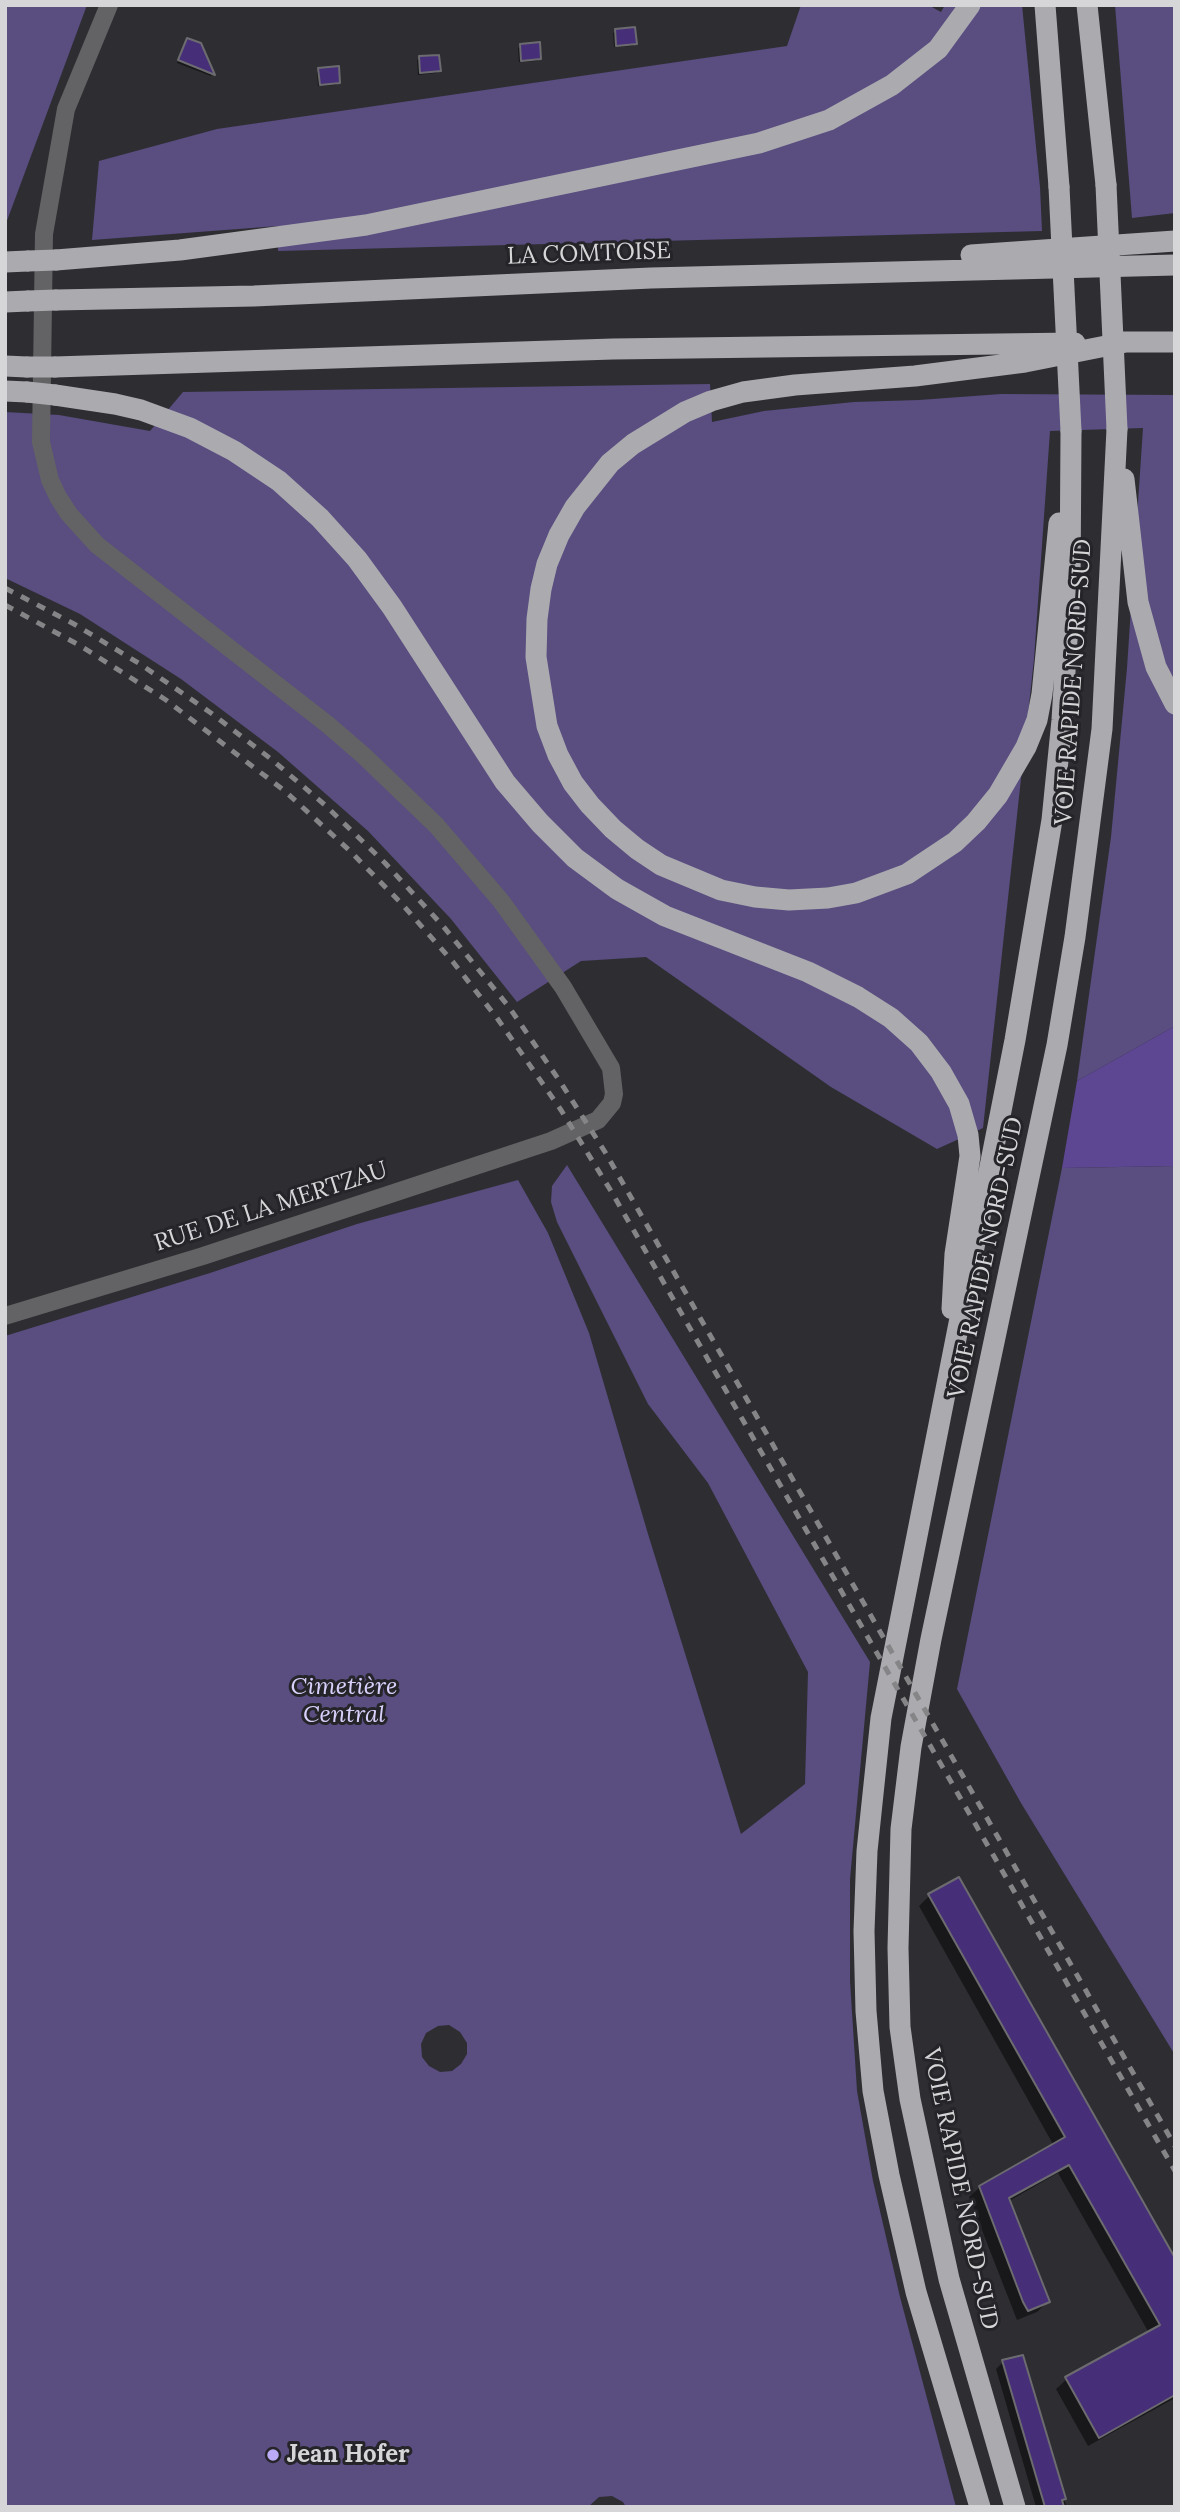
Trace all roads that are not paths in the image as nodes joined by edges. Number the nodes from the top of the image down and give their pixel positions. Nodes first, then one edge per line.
1 (109, 5) edge
2 (970, 5) edge
3 (1045, 5) edge
4 (1087, 5) edge
5 (1175, 241) edge
6 (5, 262) edge
7 (1175, 265) edge
8 (651, 278) junction
9 (5, 302) edge
10 (1126, 342) junction
11 (1175, 342) edge
12 (5, 366) edge
13 (5, 391) edge
14 (1116, 429) junction
15 (1071, 431) junction
16 (1175, 704) edge
17 (5, 1316) edge
18 (948, 1381) junction
19 (980, 2507) edge
20 (1015, 2507) edge

1 - 17 street, RUE DE LA MERTZAU
2 - 6 highway, bridge
3 - 15 highway, VOIE RAPIDE NORD-SUD, bridge
4 - 14 highway, VOIE RAPIDE NORD-SUD, bridge
5 - 8 highway
7 - 8 highway, LA COMTOISE
8 - 9 highway, LA COMTOISE, bridge
10 - 11 highway
10 - 12 highway, bridge
10 - 15 highway
13 - 18 highway, bridge
14 - 16 highway
14 - 20 highway, VOIE RAPIDE NORD-SUD
15 - 18 highway, VOIE RAPIDE NORD-SUD
18 - 19 highway, VOIE RAPIDE NORD-SUD

